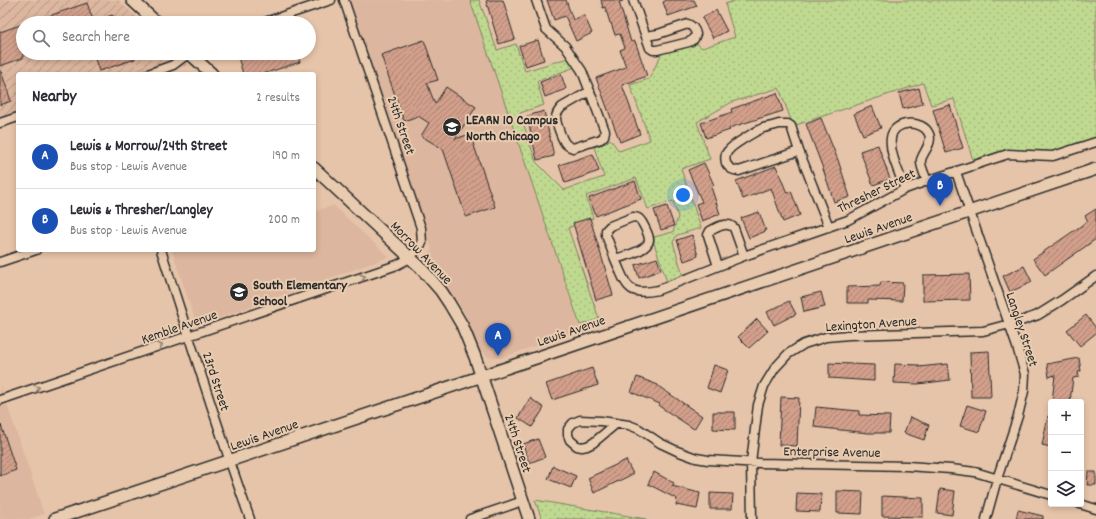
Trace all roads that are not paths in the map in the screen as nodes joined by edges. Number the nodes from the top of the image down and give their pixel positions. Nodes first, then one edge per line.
1 (132, 0) edge
2 (331, 0) edge
3 (344, 0) edge
4 (536, 0) edge
5 (633, 0) edge
6 (149, 16) edge
7 (283, 16) edge
8 (646, 36) junction
9 (180, 60) edge
10 (197, 60) edge
11 (154, 72) edge
12 (210, 72) edge
13 (590, 91) junction
14 (16, 118) edge
15 (0, 123) edge
16 (1096, 142) edge
17 (799, 151) junction
18 (1096, 169) edge
19 (316, 170) edge
20 (956, 172) junction
21 (927, 181) junction
22 (905, 189) junction
23 (970, 212) junction
24 (828, 227) junction
25 (30, 252) edge
26 (161, 252) edge
27 (744, 256) junction
28 (410, 258) junction
29 (615, 259) junction
30 (0, 262) edge
31 (718, 266) junction
32 (1096, 276) edge
33 (1009, 324) junction
34 (189, 337) junction
35 (481, 376) junction
36 (0, 400) edge
37 (617, 423) junction
38 (229, 462) junction
39 (751, 462) junction
40 (997, 479) junction
41 (1048, 494) edge
42 (523, 501) junction
43 (1084, 505) edge
44 (1096, 509) edge
45 (55, 519) edge
46 (250, 519) edge
47 (470, 519) edge
48 (529, 519) edge
49 (752, 519) edge
50 (986, 519) edge

1 - 6 main road
2 - 7 street
3 - 28 street, 24th Street
4 - 13 street
5 - 8 street
8 - 8 street
9 - 11 street
10 - 12 main road
13 - 13 street
14 - 15 street
16 - 20 street, Thresher Street
17 - 17 street
17 - 24 street
18 - 23 main road, Lewis Avenue
19 - 28 main road, Morrow Avenue
20 - 21 street, Thresher Street
20 - 23 street, Langley Street
21 - 22 street, Thresher Street
21 - 22 street
22 - 24 street, Thresher Street
23 - 33 street, Langley Street
23 - 35 main road, Lewis Avenue
24 - 27 street, Thresher Street
25 - 30 street
26 - 34 street, 23rd Street
27 - 31 street, Thresher Street
27 - 31 street
34 -> 28 street, Kemble Avenue
28 - 35 main road, Morrow Avenue
29 - 29 street
29 - 31 street, Thresher Street
32 - 33 street, Lexington Avenue
33 - 39 street, Lexington Avenue
33 - 40 street, Langley Street
36 -> 34 street, Kemble Avenue
34 - 38 street, 23rd Street
35 - 38 main road, Lewis Avenue
35 - 42 main road, 24th Street
37 - 37 street, Enterprise Avenue
37 - 39 street, Enterprise Avenue
38 - 45 main road, Lewis Avenue
38 - 46 street, 23rd Street
39 - 40 street, Enterprise Avenue
39 - 49 street, Lexington Avenue
40 - 41 street, Enterprise Avenue
40 - 50 street, Langley Street
42 - 47 street
42 - 48 main road, 24th Street
43 - 44 street

